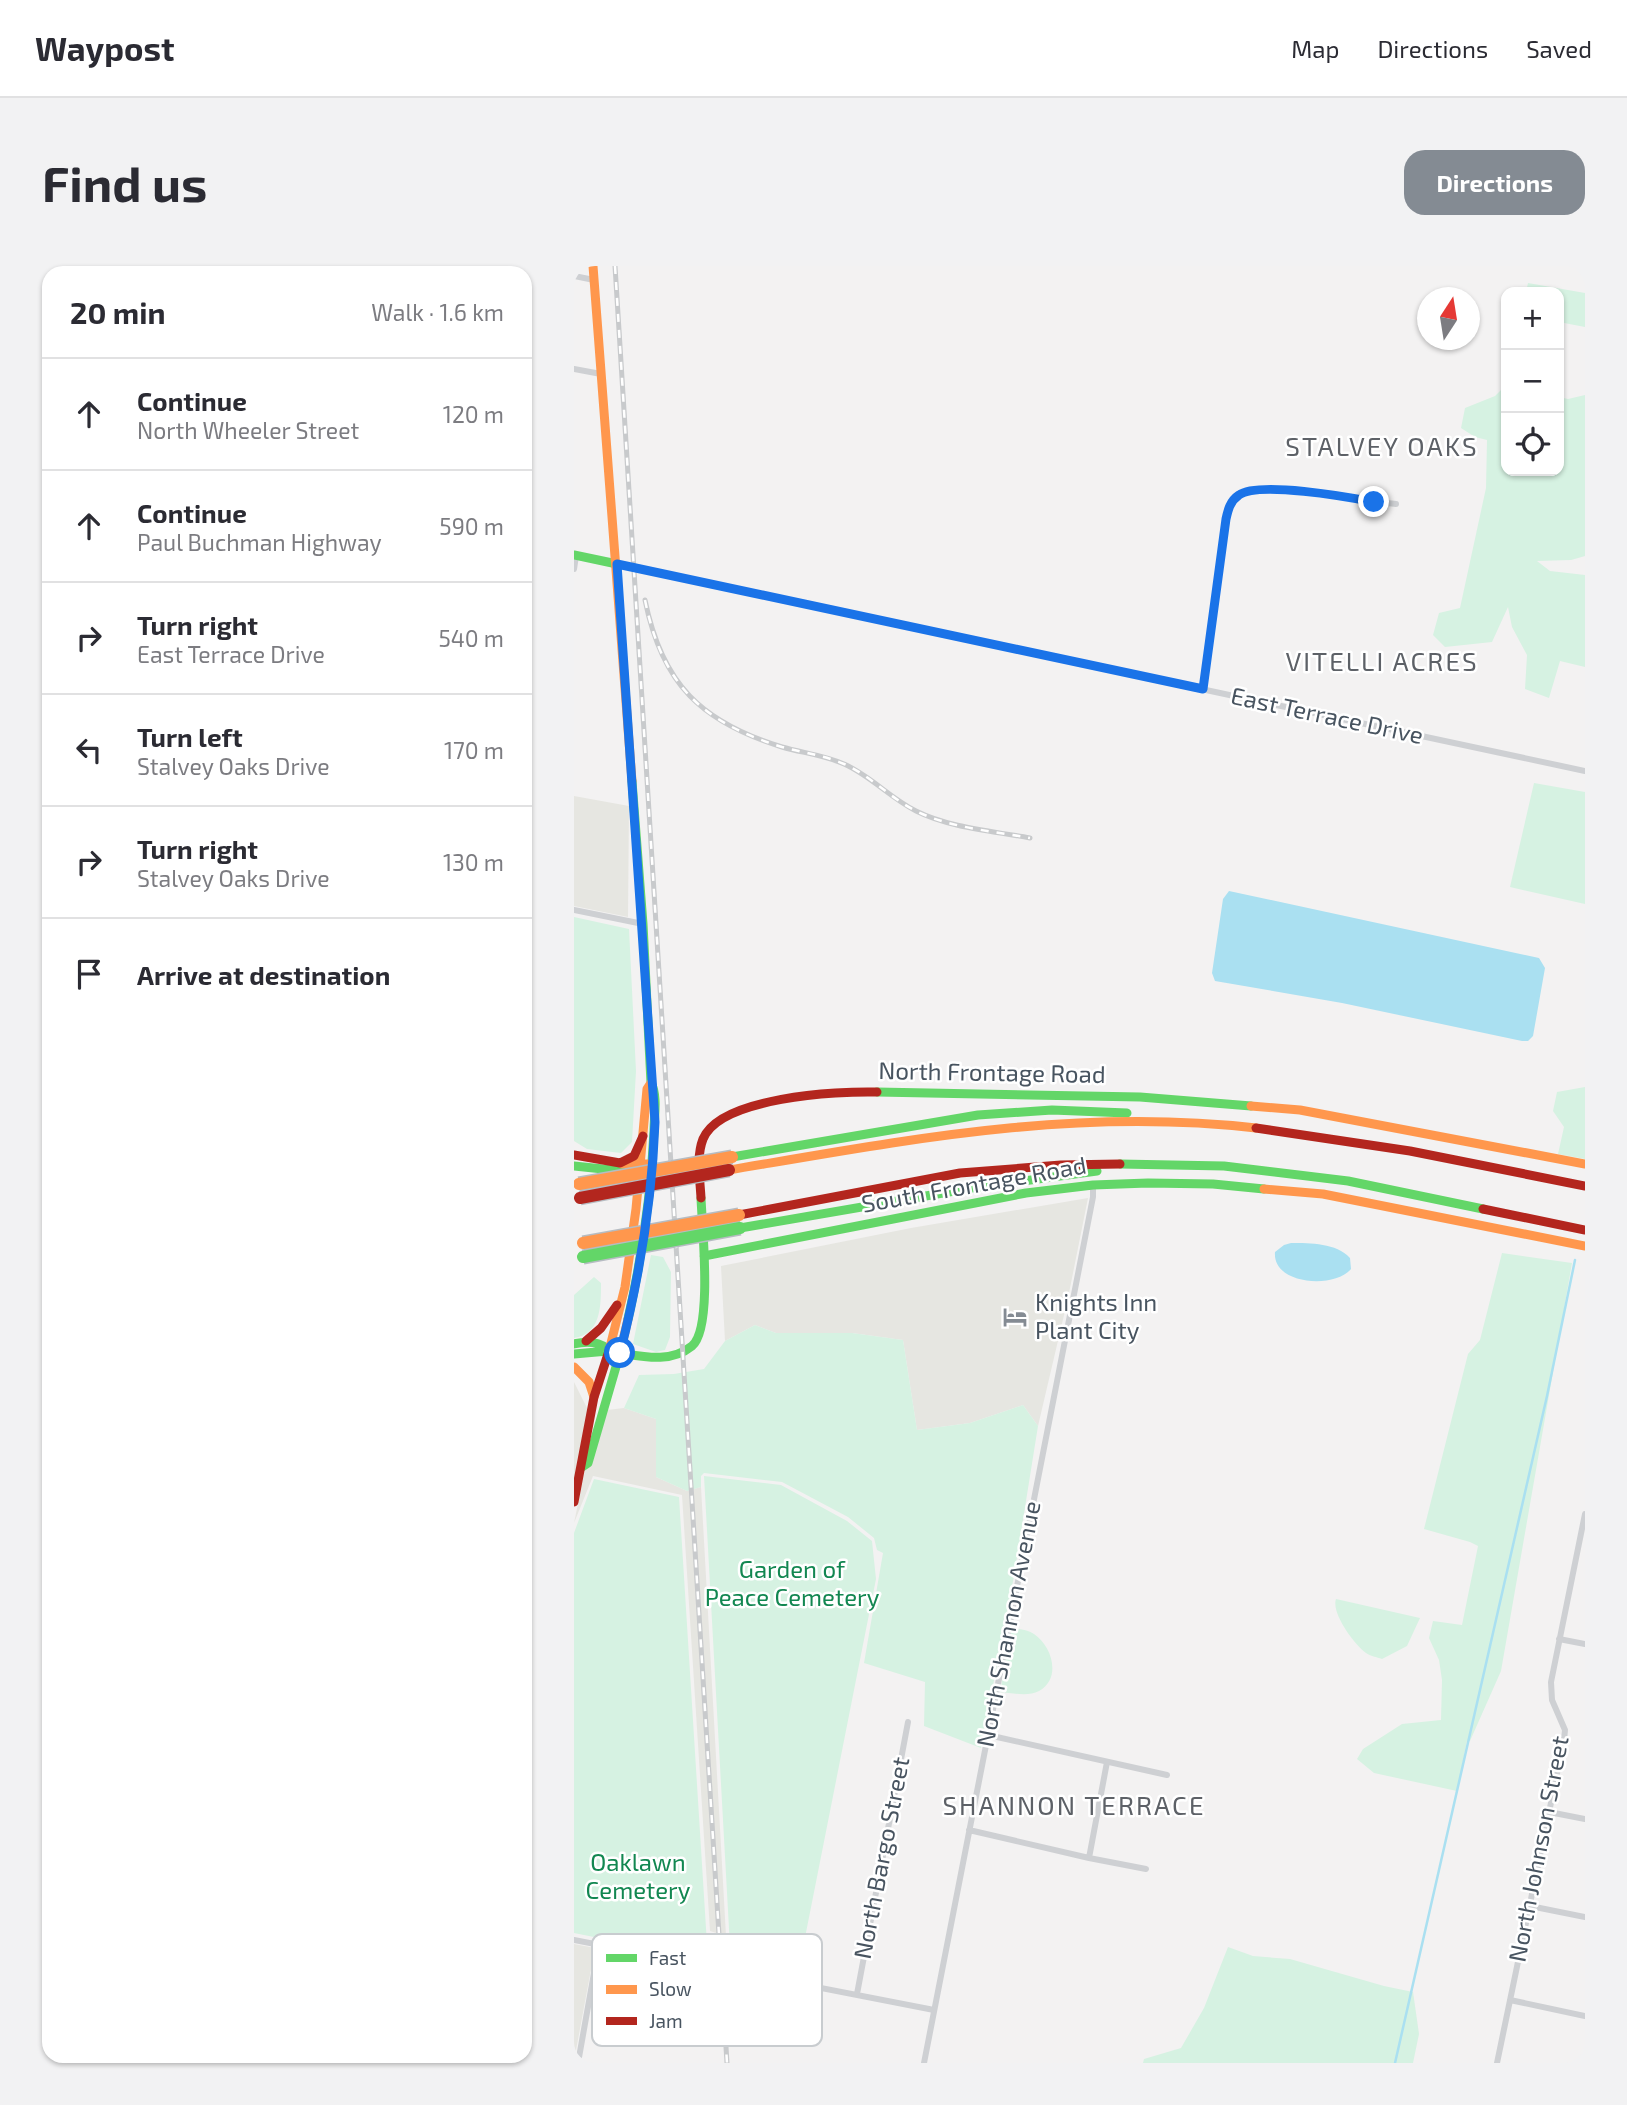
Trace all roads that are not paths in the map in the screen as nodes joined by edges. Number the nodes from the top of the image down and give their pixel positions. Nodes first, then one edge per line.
1 (593, 266) edge
2 (574, 276) edge
3 (594, 280) junction
4 (574, 369) edge
5 (601, 374) junction
6 (1396, 504) dead end
7 (575, 560) edge
8 (617, 564) junction
9 (1203, 689) junction
10 (1585, 771) edge
11 (574, 910) edge
12 (643, 924) junction
13 (651, 1083) junction
14 (1197, 1122) junction
15 (643, 1136) junction
16 (574, 1155) edge
17 (620, 1163) junction
18 (1156, 1163) junction
19 (1585, 1164) edge
20 (574, 1166) edge
21 (646, 1168) junction
22 (577, 1185) edge
23 (1093, 1185) junction
24 (1585, 1186) edge
25 (577, 1199) edge
26 (1585, 1230) edge
27 (578, 1244) edge
28 (1585, 1246) edge
29 (704, 1256) junction
30 (579, 1258) edge
31 (624, 1293) junction
32 (580, 1343) edge
33 (614, 1352) junction
34 (574, 1354) edge
35 (574, 1367) edge
36 (594, 1397) junction
37 (581, 1473) junction
38 (574, 1502) edge
39 (1585, 1514) edge
40 (1559, 1639) junction
41 (1585, 1644) edge
42 (908, 1721) dead end
43 (988, 1735) junction
44 (1107, 1762) junction
45 (1167, 1775) dead end
46 (1549, 1812) junction
47 (1585, 1819) edge
48 (969, 1830) junction
49 (1089, 1858) junction
50 (1146, 1869) dead end
51 (1530, 1906) junction
52 (1585, 1917) edge
53 (592, 1984) edge
54 (822, 1987) edge
55 (857, 1994) junction
56 (1510, 2000) junction
57 (934, 2010) junction
58 (1585, 2016) edge
59 (578, 2063) edge
60 (924, 2063) edge
61 (1497, 2063) edge

1 - 3 main road
2 - 3 street
3 - 5 main road
4 - 5 street
5 - 8 main road
6 - 9 street
7 - 8 main road
8 - 9 street, East Terrace Drive
8 - 12 main road
9 - 10 street, East Terrace Drive
11 - 12 street
12 - 13 main road
13 - 15 main road
13 - 21 main road
14 - 22 main road, bridge
14 - 24 main road
14 - 25 main road, bridge
15 - 17 main road
15 - 21 main road
16 - 17 main road
17 - 21 main road
18 - 26 main road
18 - 27 main road, bridge
18 - 30 main road, bridge
19 - 29 main road, North Frontage Road
20 - 21 main road
21 - 31 main road
21 - 33 main road
23 - 28 main road, South Frontage Road
23 - 29 main road, South Frontage Road
23 - 43 street, North Shannon Avenue
29 - 33 main road, North Frontage Road
31 - 32 main road
31 - 33 main road
32 - 33 main road
33 - 34 main road
33 - 36 main road
33 - 37 main road
35 - 36 main road
36 - 37 main road
37 - 38 main road
39 - 40 street, North Johnson Street
40 - 41 street
40 - 46 street, North Johnson Street
42 - 55 street, North Bargo Street
43 - 44 street
43 - 48 street, North Shannon Avenue
44 - 45 street
44 - 49 street
46 - 47 street
46 - 51 street, North Johnson Street
48 - 49 street
48 - 57 street, North Shannon Avenue
49 - 50 street
51 - 52 street
51 - 56 street, North Johnson Street
53 - 59 street
54 - 55 street
55 - 57 street
56 - 58 street
56 - 61 street, North Johnson Street
57 - 60 street, North Shannon Avenue

